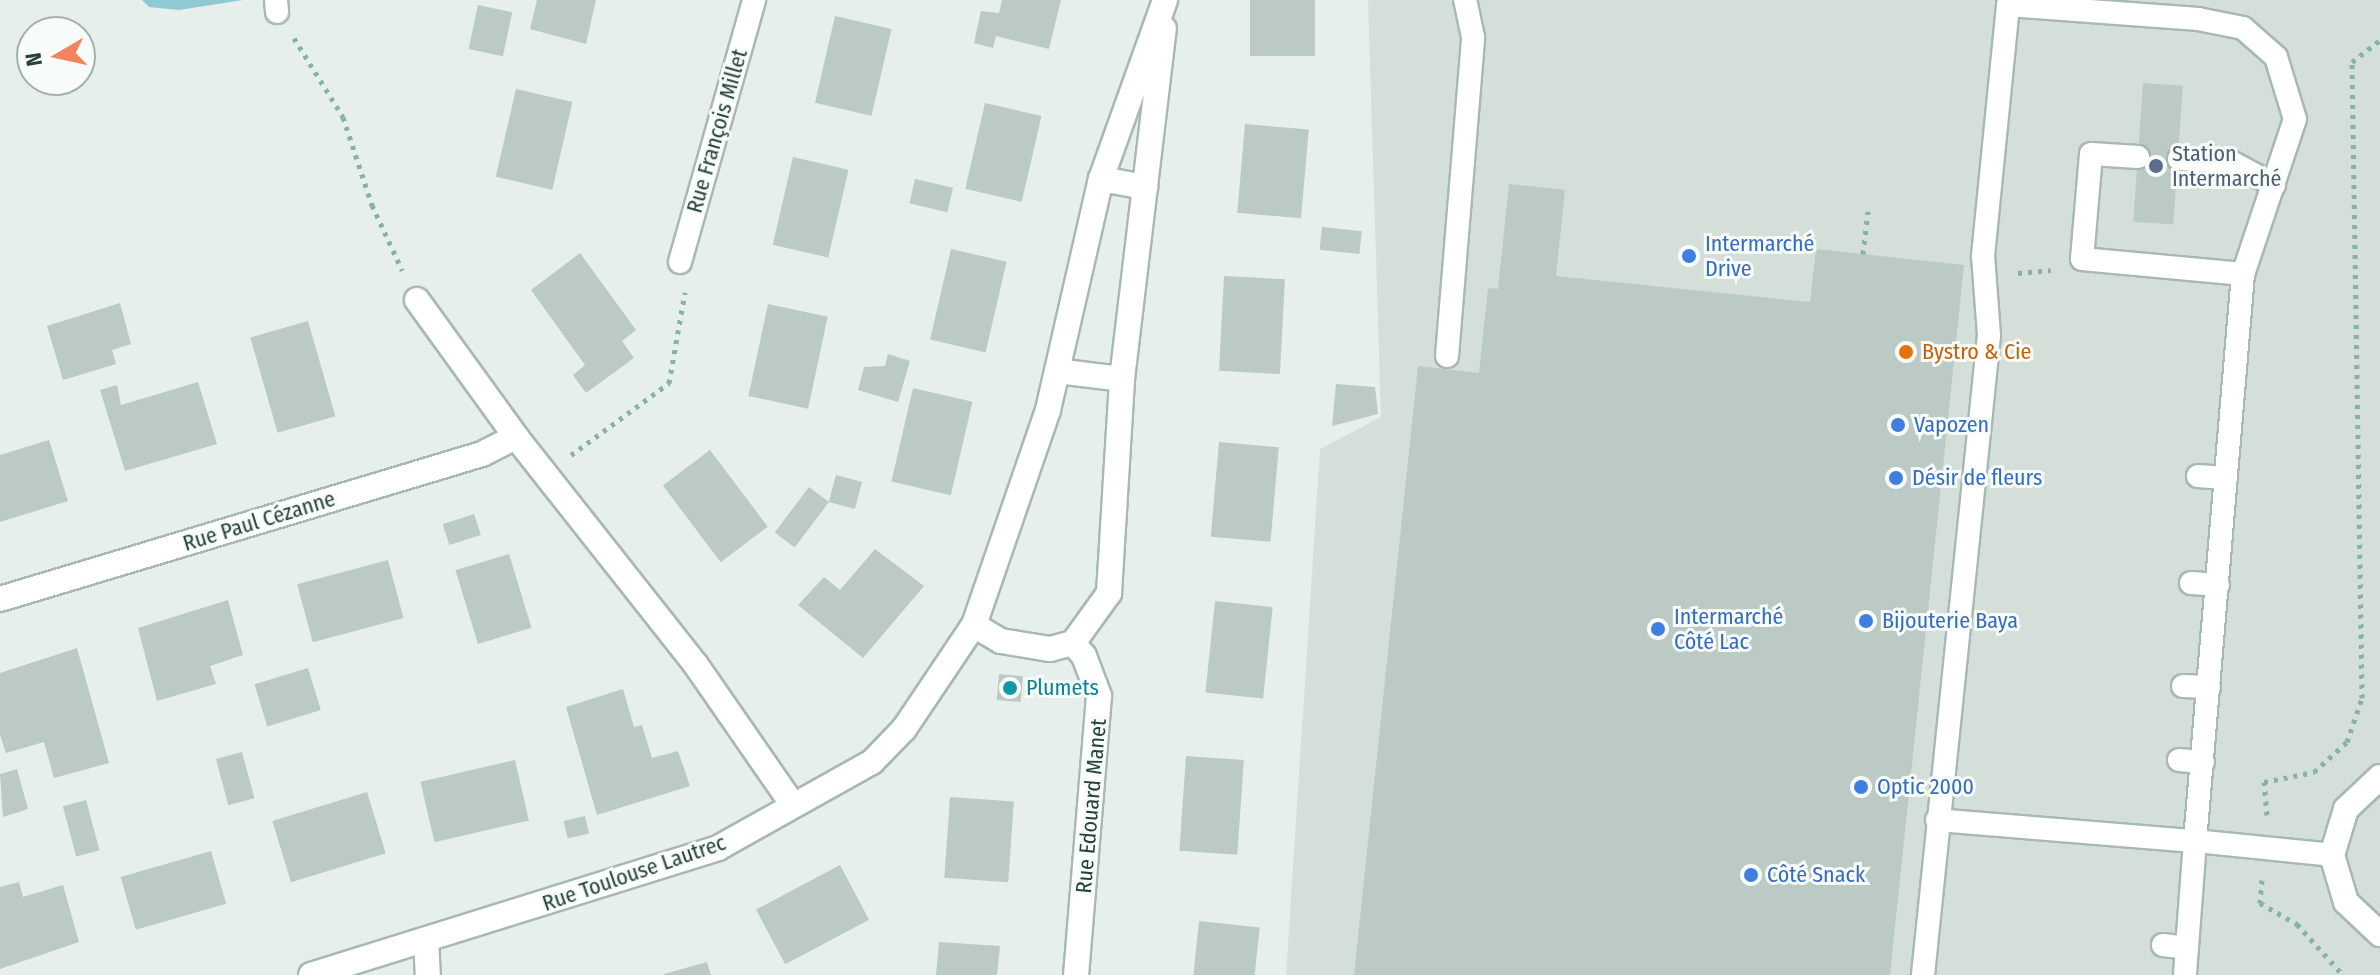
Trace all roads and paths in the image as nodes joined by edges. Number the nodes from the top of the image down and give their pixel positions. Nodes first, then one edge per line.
1 (754, 0) edge
2 (1166, 0) edge
3 (1465, 0) edge
4 (276, 6) edge
5 (2380, 40) edge
6 (2138, 157) dead end
7 (2179, 159) dead end
8 (1101, 179) junction
9 (2274, 185) junction
10 (1145, 187) junction
11 (1868, 211) dead end
12 (1863, 254) dead end
13 (680, 262) joint
14 (2243, 274) junction
15 (417, 300) joint
16 (1447, 356) dead end
17 (1057, 371) junction
18 (1122, 379) junction
19 (516, 437) junction
20 (545, 474) junction
21 (2198, 476) dead end
22 (2226, 478) junction
23 (2191, 583) dead end
24 (2218, 585) junction
25 (0, 599) edge
26 (974, 625) junction
27 (1073, 643) junction
28 (2183, 686) dead end
29 (2209, 687) junction
30 (2179, 760) dead end
31 (2203, 762) junction
32 (2380, 777) edge
33 (2264, 782) dead end
34 (793, 805) junction
35 (1937, 820) junction
36 (2195, 841) junction
37 (2332, 855) junction
38 (2260, 903) dead end
39 (2380, 934) edge
40 (426, 940) junction
41 (2163, 945) dead end
42 (2187, 948) junction
43 (311, 975) edge
44 (428, 975) edge
45 (1076, 975) edge
46 (1923, 975) edge
47 (2185, 975) edge
48 (2343, 975) edge

1 - 13 lane, Rue François Millet
2 - 8 street, Rue Toulouse Lautrec
2 - 10 street, Rue Toulouse Lautrec
3 - 16 lane
4 - 15 path
5 - 33 path
6 - 14 lane
7 - 9 lane
8 - 10 street
8 - 17 street, Rue Toulouse Lautrec
9 - 14 lane
9 - 35 lane
10 - 18 street, Rue Toulouse Lautrec
11 - 12 path
13 - 20 path
14 - 22 lane
15 - 19 street
17 - 18 street
17 - 26 street, Rue Toulouse Lautrec
18 - 27 street, Rue Toulouse Lautrec
19 - 20 street
19 - 25 street, Rue Paul Cézanne
20 - 34 street
21 - 22 lane
22 - 24 lane
23 - 24 lane
24 - 29 lane
26 - 27 street
26 - 34 street, Rue Toulouse Lautrec
27 - 45 street, Rue Edouard Manet
28 - 29 lane
29 - 31 lane
30 - 31 lane
31 - 36 lane
32 - 37 street
34 - 40 street, Rue Toulouse Lautrec
35 - 36 lane
35 - 46 lane
36 - 37 lane
36 - 42 lane
37 - 39 street
38 - 48 path
40 - 43 street, Rue Toulouse Lautrec
40 - 44 street
41 - 42 lane
42 - 47 lane

